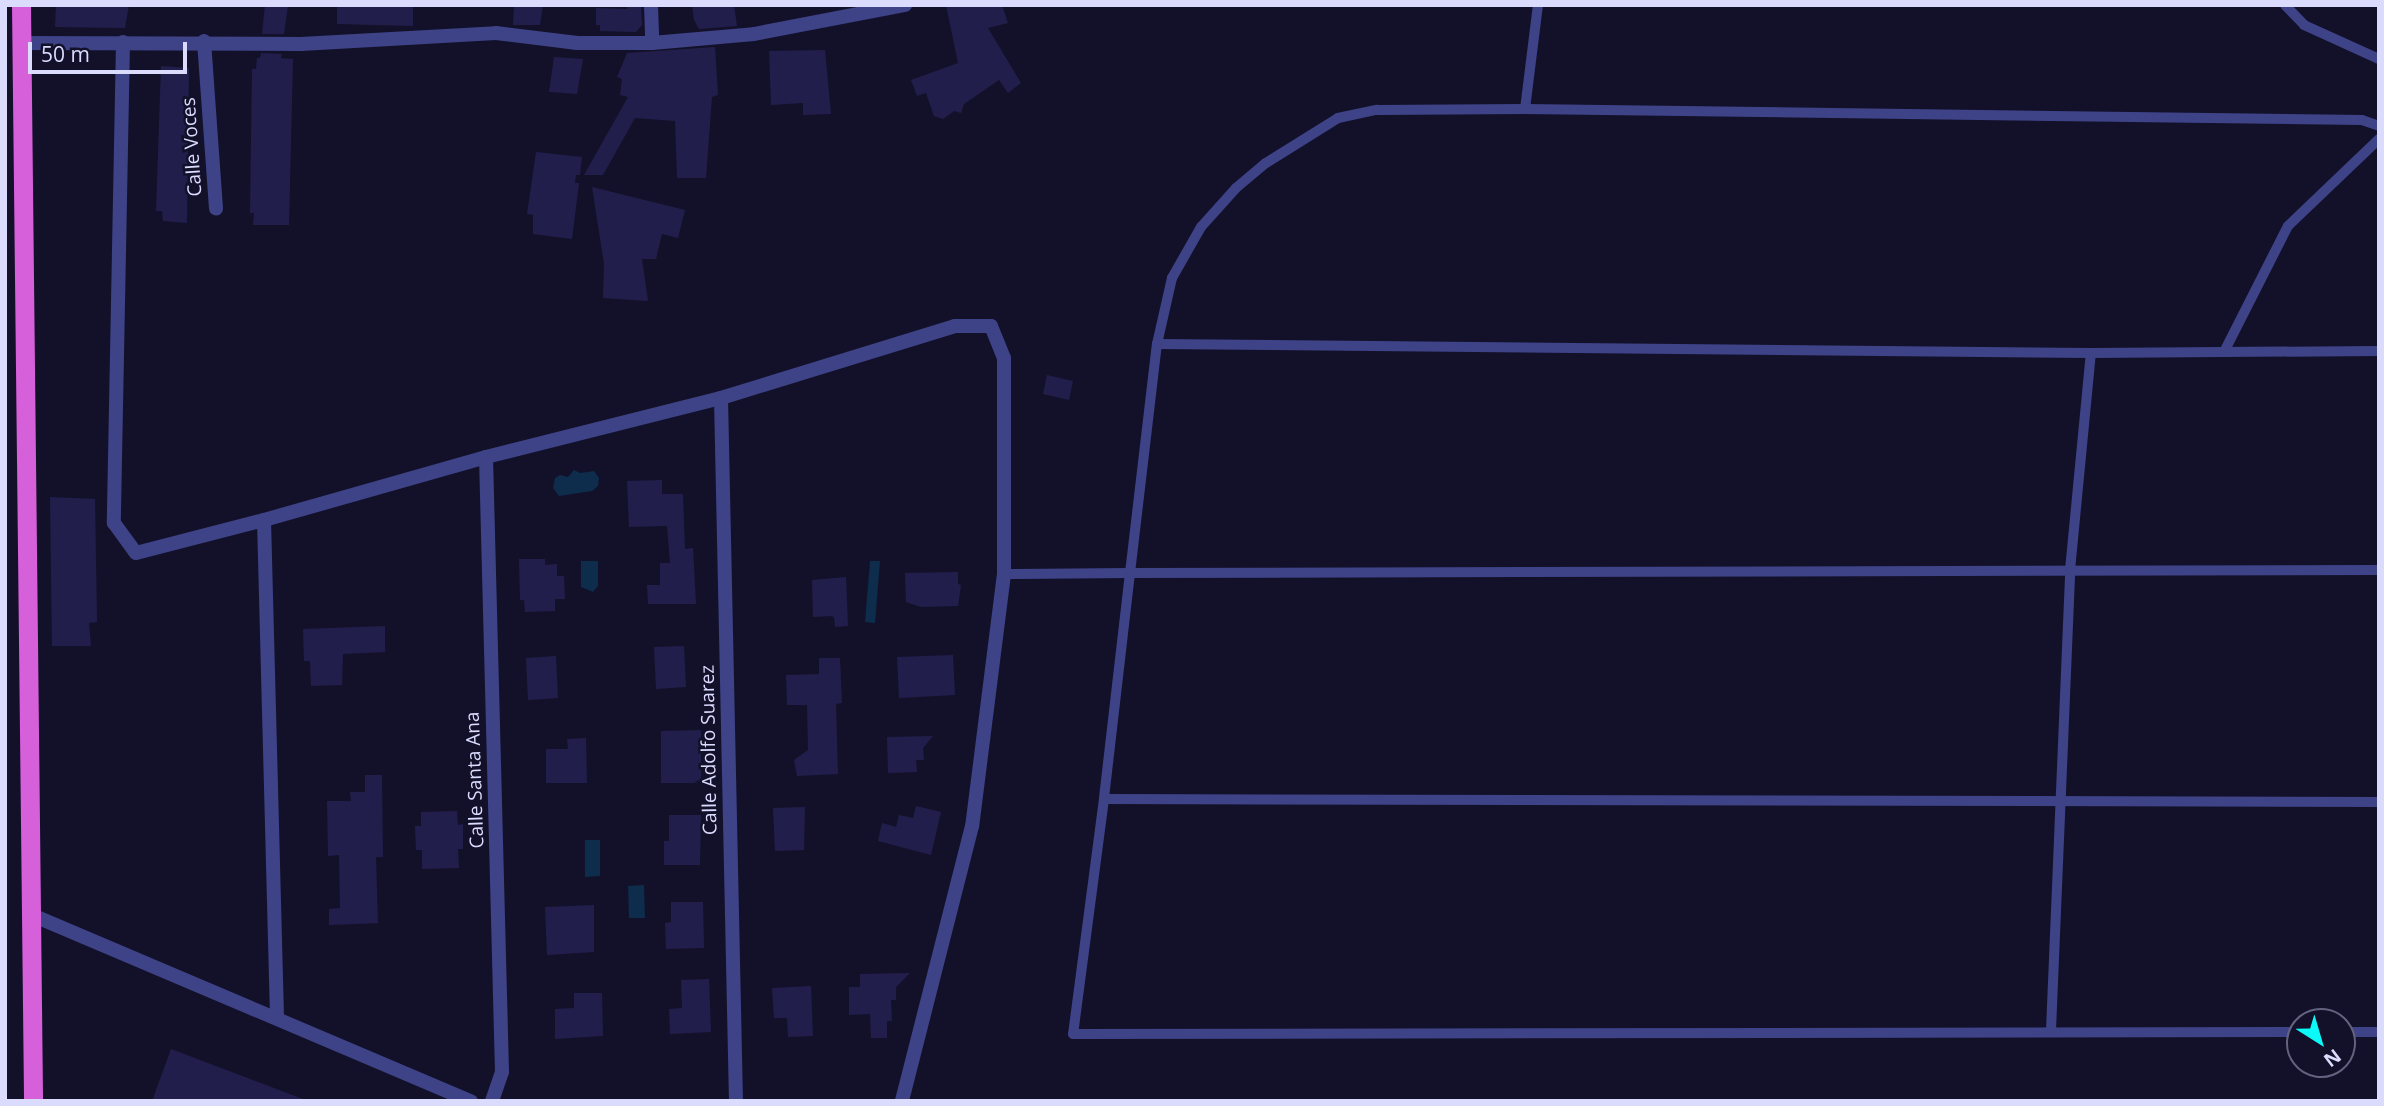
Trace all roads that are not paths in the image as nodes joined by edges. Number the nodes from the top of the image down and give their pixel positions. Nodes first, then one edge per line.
1 (21, 5) edge
2 (651, 5) edge
3 (905, 5) edge
4 (1538, 5) edge
5 (2285, 5) edge
6 (204, 41) junction
7 (123, 42) junction
8 (21, 43) junction
9 (652, 43) junction
10 (2379, 59) edge
11 (1525, 109) junction
12 (2379, 126) edge
13 (2379, 139) edge
14 (216, 209) dead end
15 (1157, 344) junction
16 (2379, 351) edge
17 (2224, 352) junction
18 (2091, 353) junction
19 (721, 398) junction
20 (486, 457) junction
21 (264, 520) junction
22 (2070, 570) junction
23 (2379, 570) edge
24 (1130, 573) junction
25 (1004, 574) junction
26 (1104, 799) junction
27 (2060, 800) junction
28 (2379, 802) edge
29 (32, 915) junction
30 (277, 1018) junction
31 (2051, 1030) junction
32 (2286, 1032) edge
33 (2356, 1032) edge
34 (2379, 1032) edge
35 (33, 1101) edge
36 (471, 1101) edge
37 (492, 1101) edge
38 (736, 1101) edge
39 (902, 1101) edge

1 - 8 highway
2 - 9 street
3 - 9 street
4 - 11 lane
5 - 10 lane
6 - 7 street
6 - 9 street
6 - 14 street, Calle Voces
7 - 8 street
7 - 21 street
8 - 29 highway
11 - 12 lane
11 - 15 lane
13 - 17 lane
15 - 18 lane
15 - 24 lane
16 - 17 lane
17 - 18 lane
18 - 22 lane
19 - 20 street
19 - 25 street
19 - 38 street, Calle Adolfo Suarez
20 - 21 street
20 - 37 street, Calle Santa Ana
21 - 30 street
22 - 23 lane
22 - 24 lane
22 - 27 lane
24 - 25 lane
24 - 26 lane
25 - 39 street
26 - 27 lane
26 - 31 lane
27 - 28 lane
27 - 31 lane
29 - 30 street
29 - 35 highway
30 - 36 street
31 - 32 lane
33 - 34 lane

